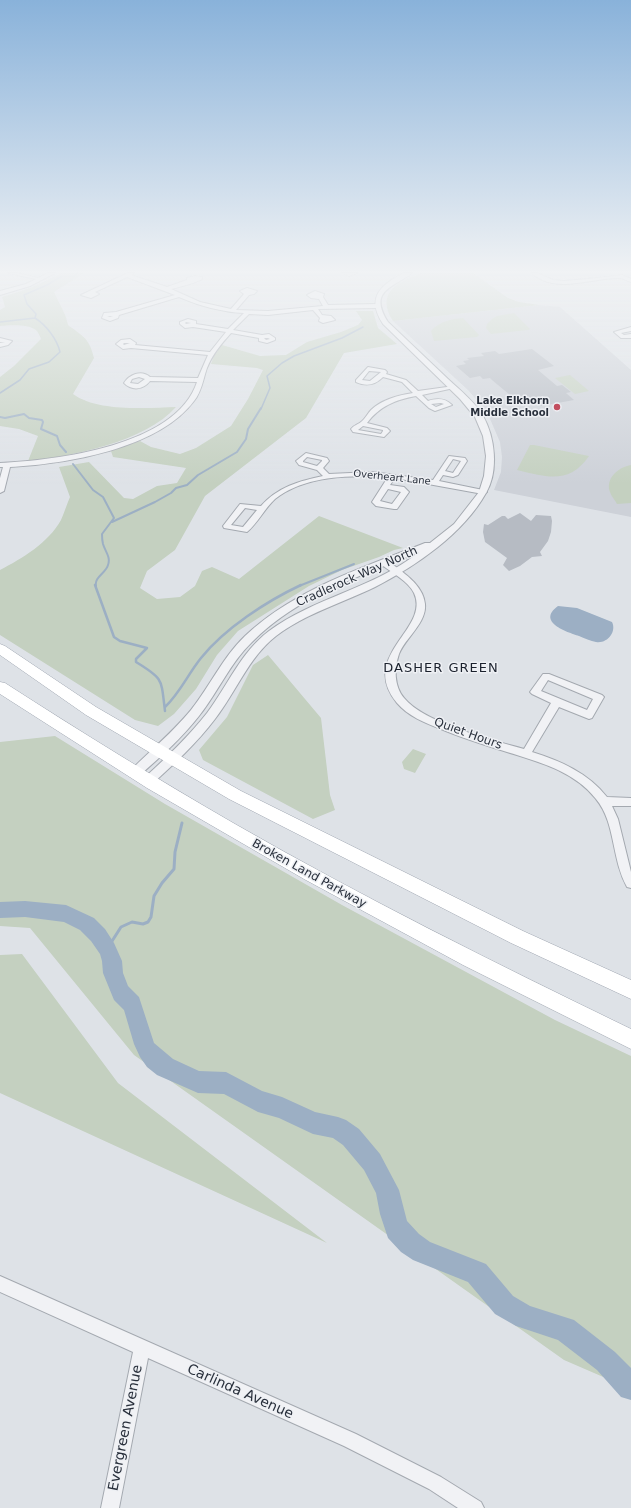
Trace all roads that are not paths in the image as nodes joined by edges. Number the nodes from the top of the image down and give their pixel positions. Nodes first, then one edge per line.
1 (220, 343) edge
2 (406, 343) edge
3 (131, 346) dead end
4 (211, 354) junction
5 (382, 375) dead end
6 (148, 379) dead end
7 (201, 380) junction
8 (452, 387) junction
9 (417, 394) junction
10 (426, 403) dead end
11 (363, 424) dead end
12 (4, 465) edge
13 (320, 468) dead end
14 (441, 472) dead end
15 (326, 476) junction
16 (393, 476) junction
17 (435, 482) junction
18 (386, 486) dead end
19 (0, 492) edge
20 (483, 492) junction
21 (263, 508) junction
22 (436, 541) junction
23 (385, 563) junction
24 (396, 571) junction
25 (0, 649) edge
26 (0, 687) edge
27 (557, 702) junction
28 (526, 754) junction
29 (165, 755) junction
30 (141, 777) junction
31 (604, 801) junction
32 (631, 802) edge
33 (631, 883) edge
34 (631, 990) edge
35 (631, 1039) edge
36 (0, 1284) edge
37 (142, 1348) junction
38 (110, 1508) edge
39 (475, 1508) edge

1 - 4 street
2 - 8 street
3 - 4 street
4 - 7 street
5 - 9 street
6 - 7 street
7 - 12 street
8 - 9 street
8 - 20 street
9 - 10 street
9 - 11 street
12 - 19 street
13 - 15 street
14 - 17 street
15 - 16 street, Overheart Lane
15 - 21 street, Overheart Lane
16 - 17 street, Overheart Lane
16 - 18 street
17 - 20 street, Overheart Lane
20 - 22 street, Cradlerock Way North
21 - 21 street, Overheart Lane
22 - 23 street, Cradlerock Way North
22 - 24 street, Cradlerock Way North
23 - 24 street, Quiet Hours
23 - 29 street, Cradlerock Way North
24 - 28 street, Quiet Hours
24 - 29 street, Cradlerock Way North
25 - 29 main road
26 - 30 main road, Broken Land Parkway
27 - 27 street
27 - 28 street
28 - 31 street, Quiet Hours
29 - 30 street, Cradlerock Way North
29 - 34 main road
30 - 35 main road, Broken Land Parkway
31 - 32 street
31 - 33 street, Quiet Hours
36 - 37 street, Carlinda Avenue
37 - 38 street, Evergreen Avenue
37 - 39 street, Carlinda Avenue

